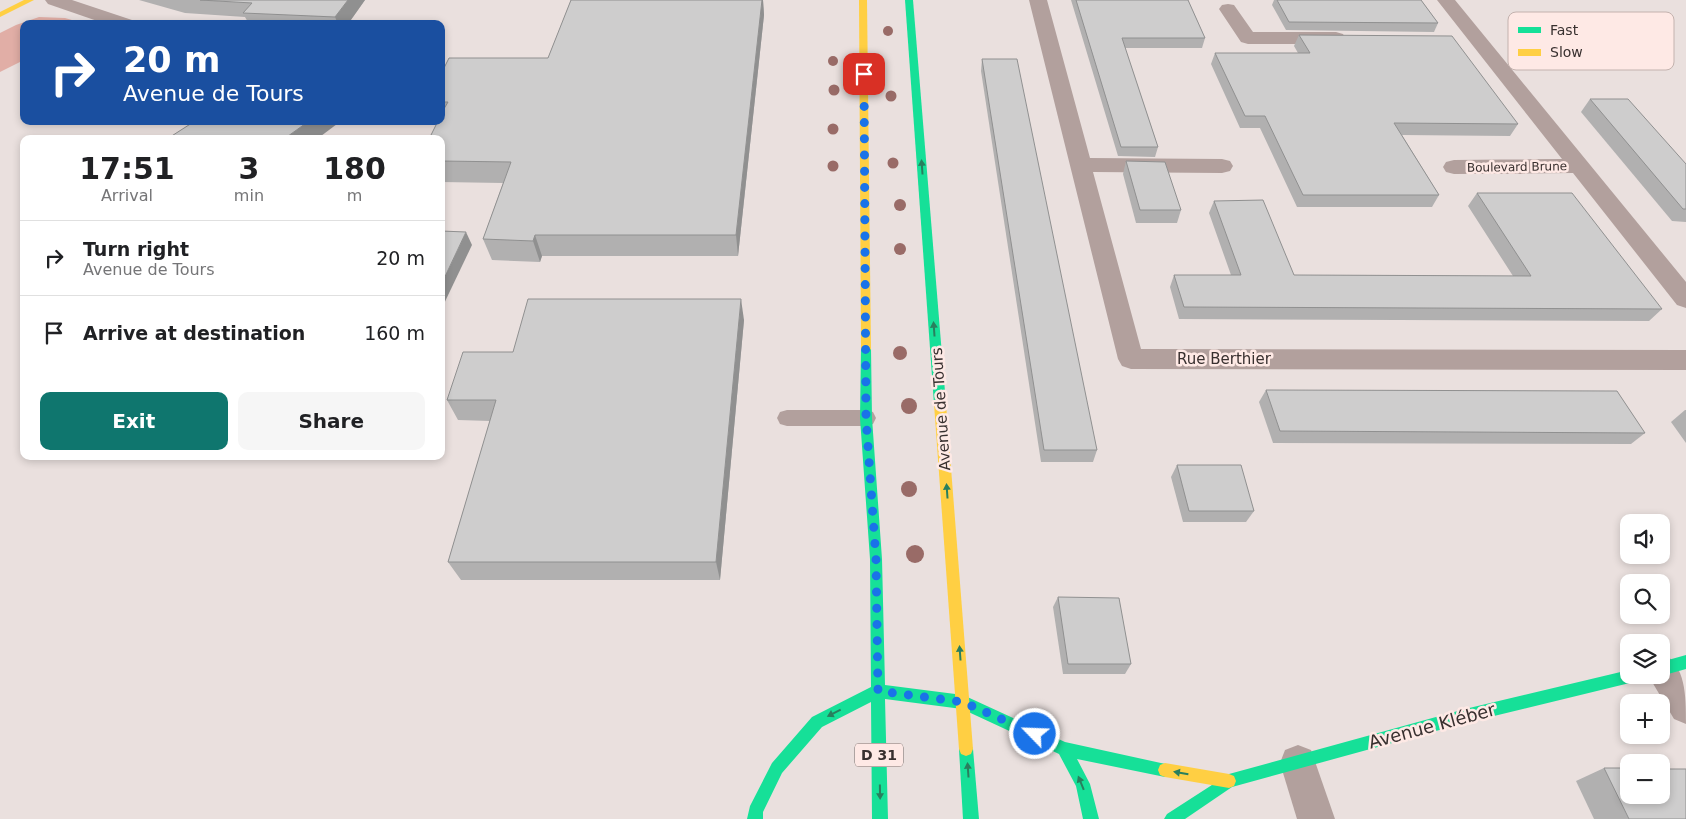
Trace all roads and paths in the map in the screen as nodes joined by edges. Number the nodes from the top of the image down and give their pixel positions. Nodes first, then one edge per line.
1 (30, 0) edge
2 (54, 0) edge
3 (863, 0) edge
4 (909, 0) edge
5 (1038, 0) edge
6 (1446, 0) edge
7 (1228, 9) dead end
8 (0, 15) edge
9 (113, 20) edge
10 (1358, 38) edge
11 (1080, 165) junction
12 (1222, 166) dead end
13 (1580, 166) junction
14 (1454, 167) dead end
15 (1686, 299) edge
16 (1686, 360) edge
17 (787, 418) dead end
18 (866, 418) junction
19 (1620, 679) edge
20 (1670, 682) edge
21 (878, 691) junction
22 (963, 702) junction
23 (1686, 707) edge
24 (1064, 749) junction
25 (1298, 763) junction
26 (1229, 781) junction
27 (755, 815) edge
28 (743, 819) edge
29 (880, 819) edge
30 (971, 819) edge
31 (1091, 819) edge
32 (1172, 819) edge
33 (1316, 819) edge

1 - 8 main road
2 - 9 street
3 - 18 main road, D 31
22 -> 4 main road, Avenue de Tours
5 - 11 street, Rue Berthier
6 - 13 street, Boulevard Brune
7 - 10 street
11 - 12 street
11 - 16 street, Rue Berthier
13 - 14 street, Boulevard Brune
13 - 15 street, Boulevard Brune
17 - 18 lane
18 - 21 main road, D 31
19 - 25 main road, Avenue Kléber
20 - 23 street
21 - 22 main road
21 -> 27 main road
21 -> 29 main road, D 31
22 - 24 main road
30 -> 22 main road, Avenue de Tours
26 -> 24 main road
31 -> 24 main road
25 - 26 main road, Avenue Kléber
25 - 33 street
26 - 32 main road
27 - 28 main road

